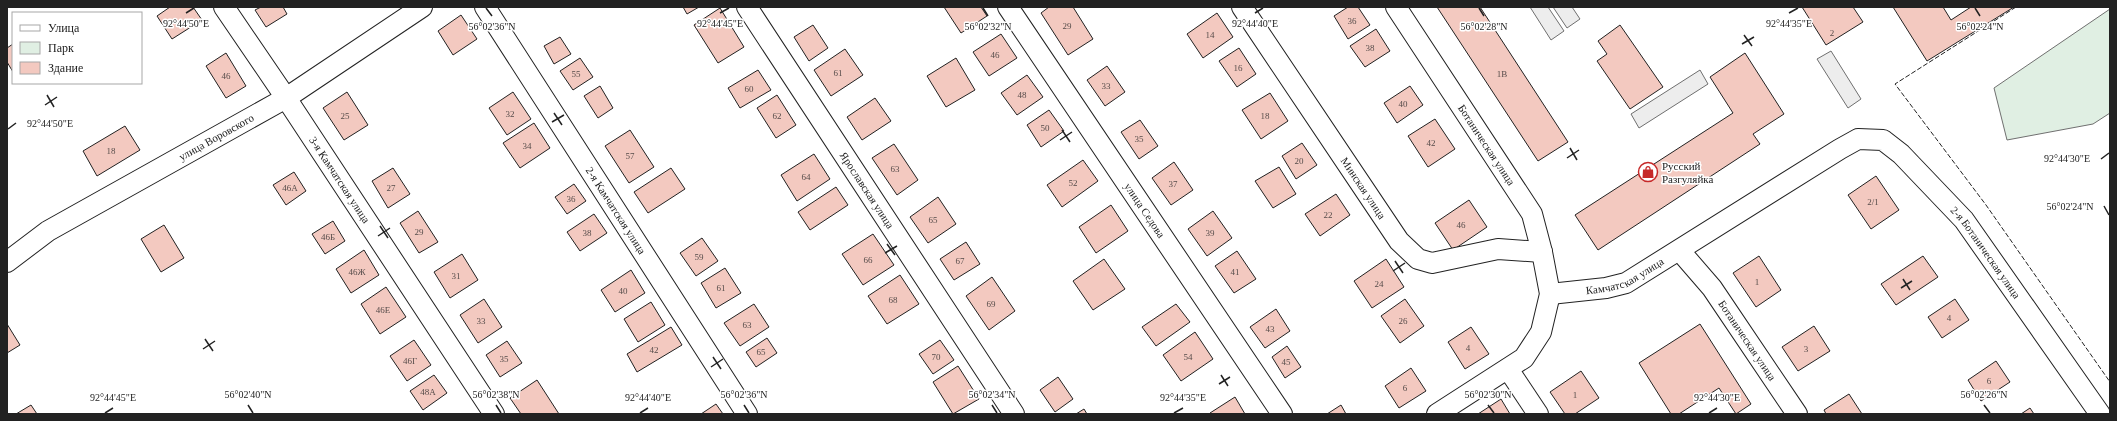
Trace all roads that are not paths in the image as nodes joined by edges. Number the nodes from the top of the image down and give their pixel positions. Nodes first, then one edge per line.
1 (224, 7) edge
2 (422, 7) edge
3 (485, 7) edge
4 (747, 7) edge
5 (1008, 7) edge
6 (1242, 7) edge
7 (1396, 7) edge
8 (286, 98) junction
9 (1840, 149) joint
10 (1680, 251) junction
11 (1542, 252) junction
12 (9, 258) edge
13 (1550, 294) junction
14 (1508, 369) junction
15 (494, 414) edge
16 (747, 414) edge
17 (1014, 414) edge
18 (1282, 414) edge
19 (1438, 414) edge
20 (1538, 414) edge
21 (1796, 414) edge
22 (2100, 414) edge

1 - 8 street, 3-я Камчатская улица
2 - 8 street, улица Воровского
3 - 16 street, 2-я Камчатская улица
4 - 17 street, Ярославская улица
5 - 18 street, улица Седова
6 - 11 street, Минская улица
7 - 11 street, Ботаническая улица
8 - 12 street, улица Воровского
8 - 15 street, 3-я Камчатская улица
9 - 10 street, Камчатская улица
9 - 22 street, 2-я Ботаническая улица
10 - 13 street, Камчатская улица
10 - 21 street, Ботаническая улица
11 - 13 street, Ботаническая улица
13 - 14 street
14 - 19 street
14 - 20 street

